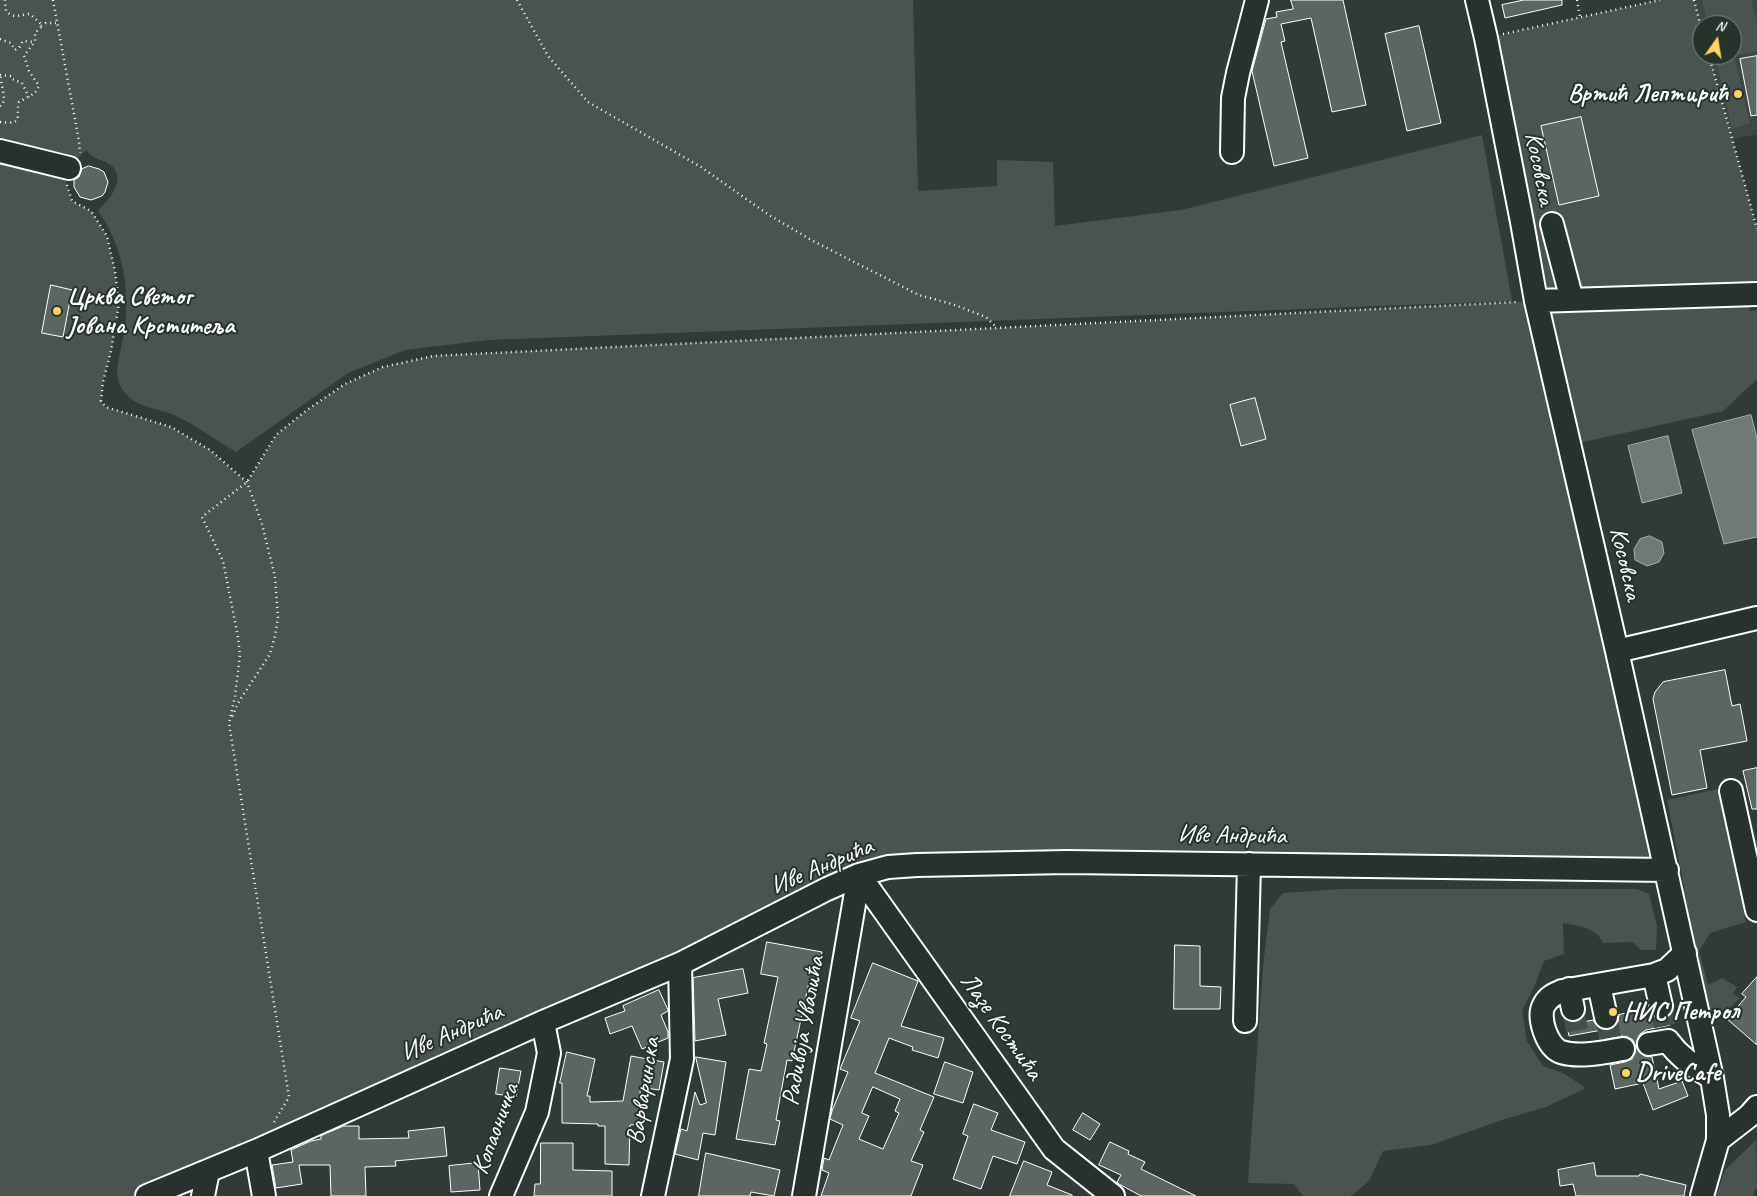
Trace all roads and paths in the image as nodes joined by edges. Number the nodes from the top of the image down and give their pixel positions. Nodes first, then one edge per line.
1 (5, 0) edge
2 (53, 0) edge
3 (518, 0) edge
4 (1256, 0) edge
5 (1477, 0) edge
6 (1577, 0) edge
7 (1660, 0) edge
8 (1694, 0) edge
9 (1698, 15) edge
10 (1580, 17) junction
11 (57, 23) junction
12 (41, 26) junction
13 (1486, 38) junction
14 (0, 39) edge
15 (34, 42) junction
16 (1712, 65) edge
17 (0, 75) edge
18 (30, 97) junction
19 (0, 106) edge
20 (0, 122) edge
21 (0, 151) edge
22 (1232, 152) dead end
23 (69, 168) junction
24 (1552, 224) dead end
25 (1757, 230) edge
26 (1757, 294) edge
27 (1572, 300) junction
28 (1536, 301) junction
29 (997, 328) junction
30 (247, 482) junction
31 (1757, 618) edge
32 (1618, 651) junction
33 (229, 724) junction
34 (1732, 791) dead end
35 (1249, 864) junction
36 (1667, 870) junction
37 (859, 876) junction
38 (1757, 910) edge
39 (1685, 953) junction
40 (680, 964) junction
41 (1654, 975) junction
42 (1600, 985) junction
43 (1245, 1021) dead end
44 (544, 1022) junction
45 (1712, 1078) junction
46 (1757, 1107) edge
47 (1718, 1140) junction
48 (256, 1151) junction
49 (208, 1171) junction
50 (148, 1196) edge
51 (203, 1196) edge
52 (264, 1196) edge
53 (501, 1196) edge
54 (653, 1196) edge
55 (804, 1196) edge
56 (1113, 1196) edge
57 (1702, 1196) edge

1 - 12 path
2 - 11 path
3 - 29 path
4 - 22 street
5 - 13 street, Косовска
6 - 10 path
7 - 10 path
8 - 9 path
10 - 13 path
11 - 12 path
11 - 23 path
12 - 15 path
13 - 28 street, Косовска
14 - 15 path
15 - 18 path
16 - 25 path
17 - 18 path
17 - 19 path
18 - 20 path
21 - 23 street
23 - 30 path
24 - 27 street
26 - 27 street
27 - 28 street
28 - 29 path
28 - 32 street, Косовска
29 - 30 path
30 - 33 path
30 - 33 path
31 - 32 street
32 - 36 street, Косовска
33 - 48 path
34 - 38 street
35 - 36 street, Иве Андрића
35 - 37 street, Иве Андрића
35 - 43 street
36 - 39 street, Косовска
37 - 40 street, Иве Андрића
37 - 55 street, Радивоја Увалића
37 - 56 street, Лазе Костића
39 - 41 street
39 - 45 street, Косовска
40 - 44 street, Иве Андрића
40 - 54 street, Варваринска
41 - 42 street
41 - 45 street
42 - 42 street
44 - 48 street, Иве Андрића
44 - 53 street, Копаоничка
45 - 47 street, Косовска
46 - 47 street
47 - 57 street, Косовска
48 - 49 street, Иве Андрића
48 - 52 street
49 - 50 street, Иве Андрића
49 - 51 street

